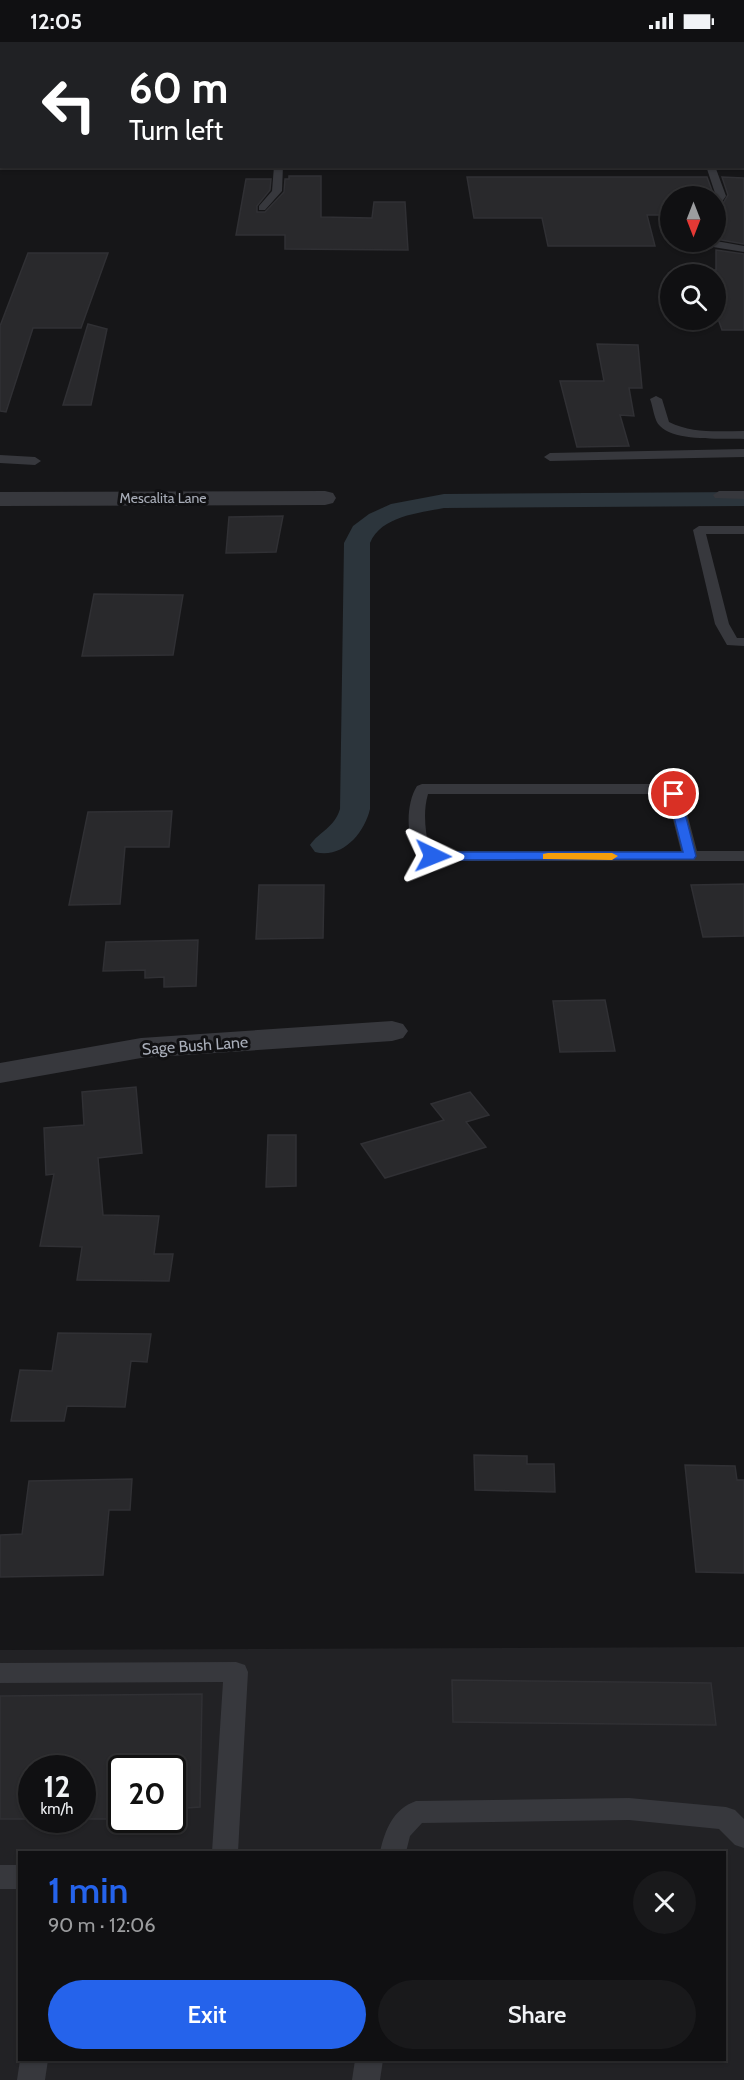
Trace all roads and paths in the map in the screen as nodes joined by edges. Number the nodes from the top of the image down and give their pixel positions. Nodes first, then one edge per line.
1 (279, 168) edge
2 (711, 168) edge
3 (717, 186) edge
4 (262, 208) dead end
5 (726, 246) edge
6 (744, 249) edge
7 (656, 399) dead end
8 (744, 435) edge
9 (744, 453) edge
10 (550, 456) dead end
11 (0, 459) edge
12 (35, 461) dead end
13 (719, 495) dead end
14 (744, 495) edge
15 (325, 498) dead end
16 (0, 499) edge
17 (744, 530) edge
18 (744, 642) edge
19 (690, 856) junction
20 (744, 856) edge
21 (392, 1031) dead end
22 (0, 1073) edge
23 (0, 1673) edge
24 (744, 1837) edge
25 (225, 1851) edge
26 (393, 1851) edge
27 (0, 1877) edge
28 (18, 1877) edge
29 (34, 2061) edge
30 (369, 2061) edge
31 (31, 2080) edge
32 (366, 2080) edge

1 - 4 lane
2 - 3 lane
5 - 6 lane
7 - 8 lane
9 - 10 lane
11 - 12 lane
13 - 14 lane
15 - 16 street, Mescalita Lane
17 - 18 lane
19 - 19 lane
19 - 20 lane
21 - 22 street, Sage Bush Lane
23 - 25 lane
24 - 26 lane
27 - 28 lane
29 - 31 lane
30 - 32 lane

